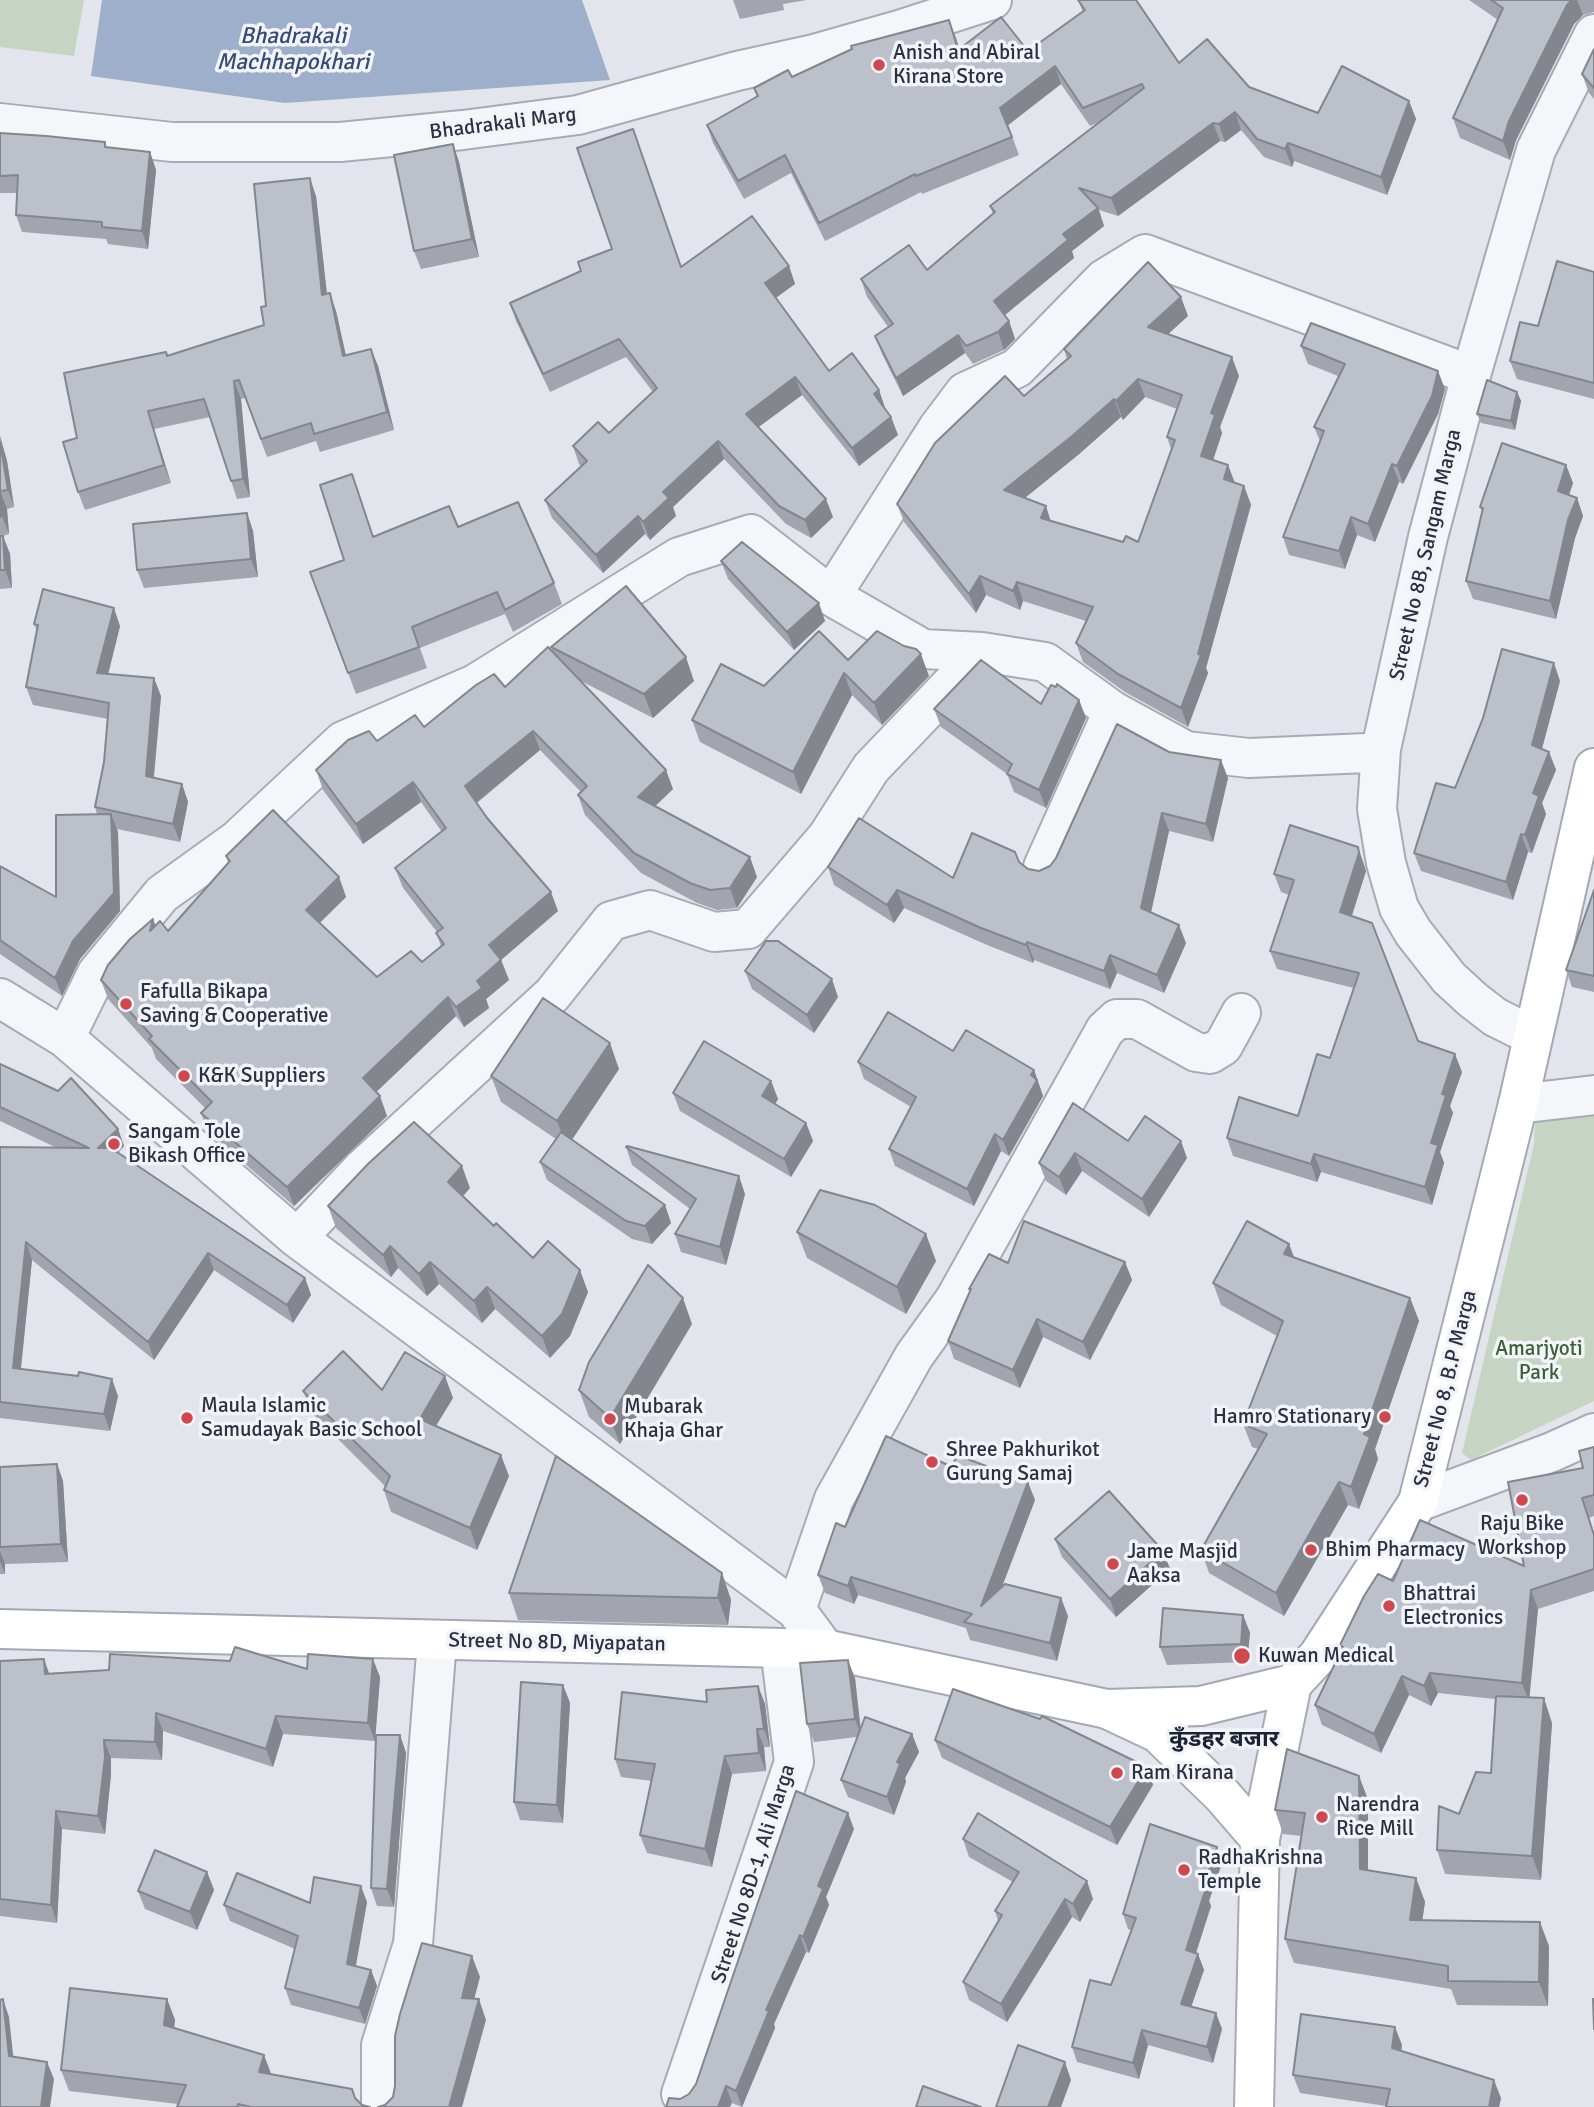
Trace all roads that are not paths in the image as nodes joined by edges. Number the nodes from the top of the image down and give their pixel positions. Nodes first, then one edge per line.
1 (992, 0) edge
2 (1594, 34) edge
3 (0, 123) edge
4 (1471, 375) junction
5 (831, 596) junction
6 (982, 652) junction
7 (1113, 711) junction
8 (1381, 749) junction
9 (1594, 768) edge
10 (1043, 867) edge
11 (0, 998) edge
12 (1241, 1013) dead end
13 (1533, 1036) junction
14 (65, 1038) junction
15 (1594, 1095) edge
16 (1518, 1104) junction
17 (296, 1238) junction
18 (1594, 1433) edge
19 (1418, 1502) junction
20 (796, 1610) junction
21 (0, 1629) edge
22 (437, 1641) junction
23 (780, 1648) junction
24 (825, 1649) junction
25 (1292, 1684) junction
26 (1107, 1709) junction
27 (1260, 1839) junction
28 (681, 2094) dead end
29 (381, 2107) edge
30 (1254, 2107) edge

1 - 3 street, Bhadrakali Marg
2 - 4 street, Street No 8B, Sangam Marga
4 - 5 street
4 - 8 street, Street No 8B, Sangam Marga
5 - 6 street
5 - 14 street
6 - 7 street
6 - 17 street
7 - 8 street
7 - 10 street
8 - 13 street, Street No 8B, Sangam Marga
9 - 13 main road, Street No 8, B.P Marga
11 - 14 street
12 - 20 street
13 - 16 main road, Street No 8, B.P Marga
14 - 17 street
15 - 16 street
16 - 19 main road, Street No 8, B.P Marga
17 - 20 street
18 - 19 street
19 - 25 main road, Street No 8, B.P Marga
20 - 24 street
21 - 22 main road, Street No 8D, Miyapatan
22 - 23 main road, Street No 8D, Miyapatan
22 - 29 street
23 - 24 main road, Street No 8D, Miyapatan
23 - 28 street, Street No 8D-1, Ali Marga
24 - 26 main road, Street No 8D, Miyapatan
25 - 26 main road, Street No 8D, Miyapatan
25 - 27 main road
26 - 27 main road, Street No 8D, Miyapatan
27 - 30 main road

